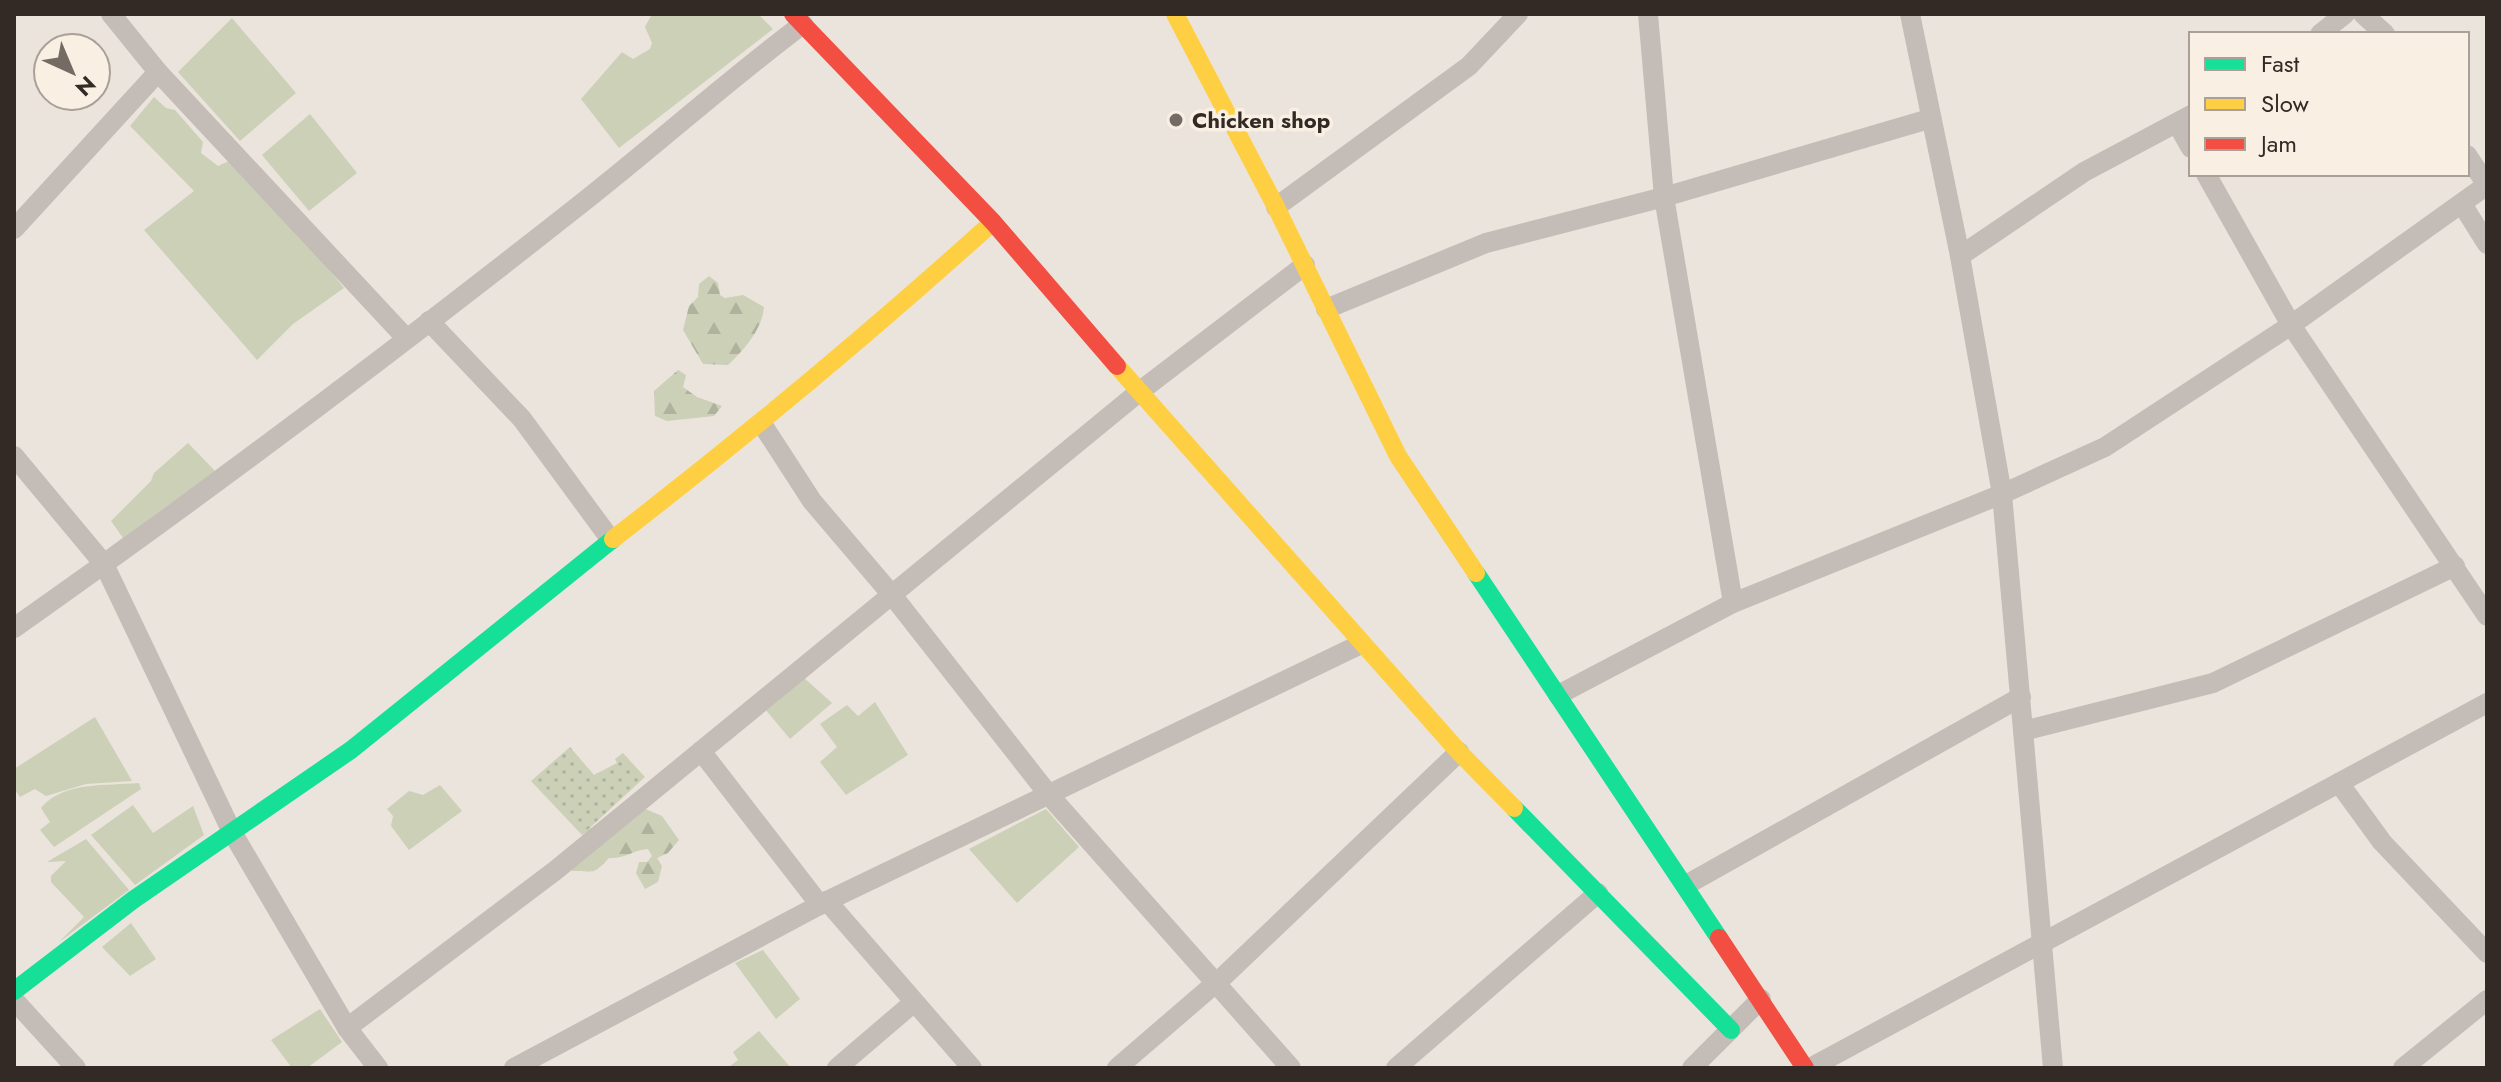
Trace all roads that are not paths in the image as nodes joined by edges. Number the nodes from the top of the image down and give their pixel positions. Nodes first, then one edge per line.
1 (111, 14) edge
2 (1175, 14) edge
3 (1518, 14) edge
4 (1648, 14) edge
5 (1910, 14) edge
6 (2345, 14) edge
7 (2363, 14) edge
8 (798, 19) edge
9 (2322, 32) edge
10 (2383, 32) edge
11 (158, 72) junction
12 (1929, 119) junction
13 (2184, 119) edge
14 (2189, 140) edge
15 (2469, 158) edge
16 (2207, 176) edge
17 (1664, 197) junction
18 (2462, 204) junction
19 (1276, 207) junction
20 (993, 222) junction
21 (14, 229) edge
22 (2487, 244) edge
23 (1960, 256) junction
24 (1305, 265) junction
25 (1326, 309) junction
26 (429, 321) junction
27 (2291, 325) junction
28 (406, 338) junction
29 (1139, 392) junction
30 (762, 424) junction
31 (14, 456) edge
32 (2002, 494) junction
33 (611, 540) junction
34 (104, 564) junction
35 (2455, 566) junction
36 (892, 595) junction
37 (1733, 603) junction
38 (2487, 616) edge
39 (14, 628) edge
40 (1361, 644) junction
41 (1558, 695) junction
42 (2021, 697) junction
43 (2487, 703) edge
44 (2023, 731) junction
45 (701, 751) junction
46 (1459, 752) junction
47 (2339, 783) junction
48 (1049, 795) junction
49 (232, 832) junction
50 (1686, 885) junction
51 (1598, 893) junction
52 (824, 903) junction
53 (2040, 946) junction
54 (2487, 953) edge
55 (1216, 983) junction
56 (14, 991) edge
57 (1761, 999) junction
58 (14, 1000) edge
59 (2487, 1000) edge
60 (913, 1003) junction
61 (347, 1028) junction
62 (1731, 1030) junction
63 (76, 1068) edge
64 (378, 1068) edge
65 (514, 1068) edge
66 (837, 1068) edge
67 (972, 1068) edge
68 (1117, 1068) edge
69 (1291, 1068) edge
70 (1396, 1068) edge
71 (1692, 1068) edge
72 (1808, 1068) edge
73 (2053, 1068) edge
74 (2403, 1068) edge

1 - 11 street
2 - 19 street
3 - 19 street
4 - 17 street
5 - 12 street
6 - 9 street
7 - 10 street
8 - 20 street
8 - 26 street
11 - 21 street
11 - 28 street
12 - 17 street
12 - 23 street
13 - 14 street
13 - 23 street
15 - 18 street
16 - 27 street
17 - 25 street
17 - 37 street
18 - 22 street
18 - 27 street
19 - 24 street
20 - 29 street
20 - 30 street
23 - 32 street
24 - 25 street
24 - 29 street
25 - 41 street
26 - 28 street
26 - 33 street
27 - 32 street
27 - 35 street
28 - 34 street
29 - 36 street
29 - 40 street
30 - 33 street
30 - 36 street
31 - 34 street
32 - 37 street
32 - 42 street
33 - 49 street
34 - 39 street
34 - 49 street
35 - 38 street
35 - 44 street
36 - 45 street
36 - 48 street
37 - 41 street
40 - 46 street
40 - 48 street
41 - 50 street
42 - 44 street
42 - 50 street
43 - 47 street
44 - 53 street
45 - 52 street
45 - 61 street
46 - 51 street
46 - 55 street
47 - 53 street
47 - 54 street
48 - 52 street
48 - 55 street
49 - 56 street
49 - 61 street
50 - 57 street
51 - 62 street
51 - 70 street
52 - 60 street
52 - 65 street
53 - 72 street
53 - 73 street
55 - 68 street
55 - 69 street
57 - 62 street
57 - 72 street
58 - 63 street
59 - 74 street
60 - 66 street
60 - 67 street
61 - 64 street
62 - 71 street

